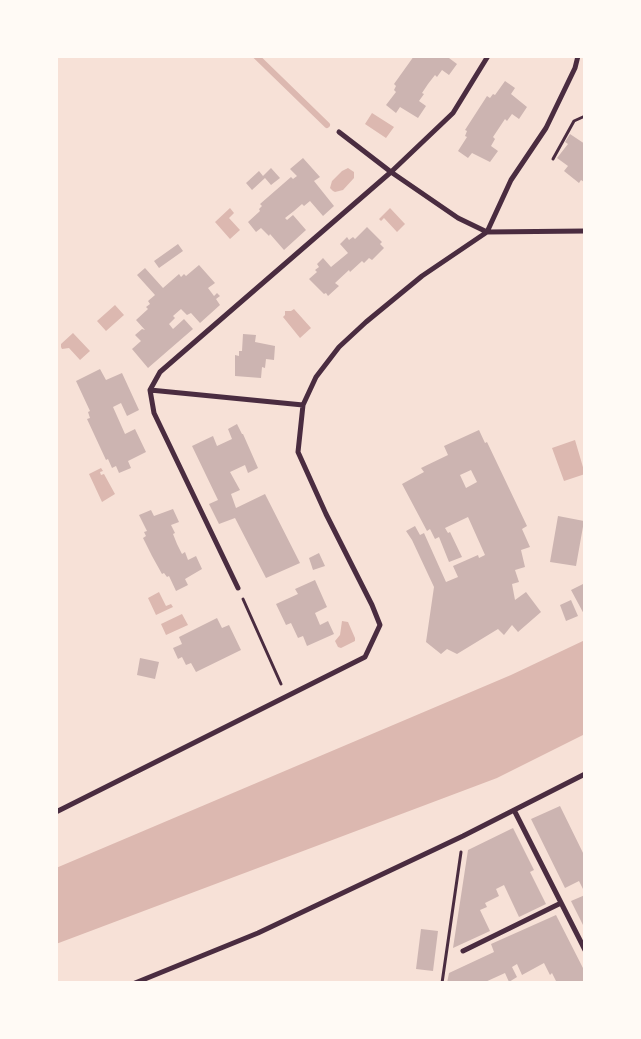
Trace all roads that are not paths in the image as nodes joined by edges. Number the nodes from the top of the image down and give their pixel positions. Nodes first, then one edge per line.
1 (488, 56) edge
2 (578, 56) edge
3 (339, 132) dead end
4 (390, 172) junction
5 (585, 231) edge
6 (487, 232) junction
7 (150, 390) junction
8 (303, 405) junction
9 (238, 588) dead end
10 (585, 774) edge
11 (514, 810) junction
12 (56, 812) edge
13 (561, 903) junction
14 (585, 950) edge
15 (463, 951) dead end
16 (136, 983) edge

1 - 4 street
2 - 6 street
3 - 4 street
4 - 6 street
4 - 7 street
5 - 6 street
6 - 8 street
7 - 8 street
7 - 9 street
8 - 12 street
10 - 11 street
11 - 13 street
11 - 16 street
13 - 14 street
13 - 15 street

